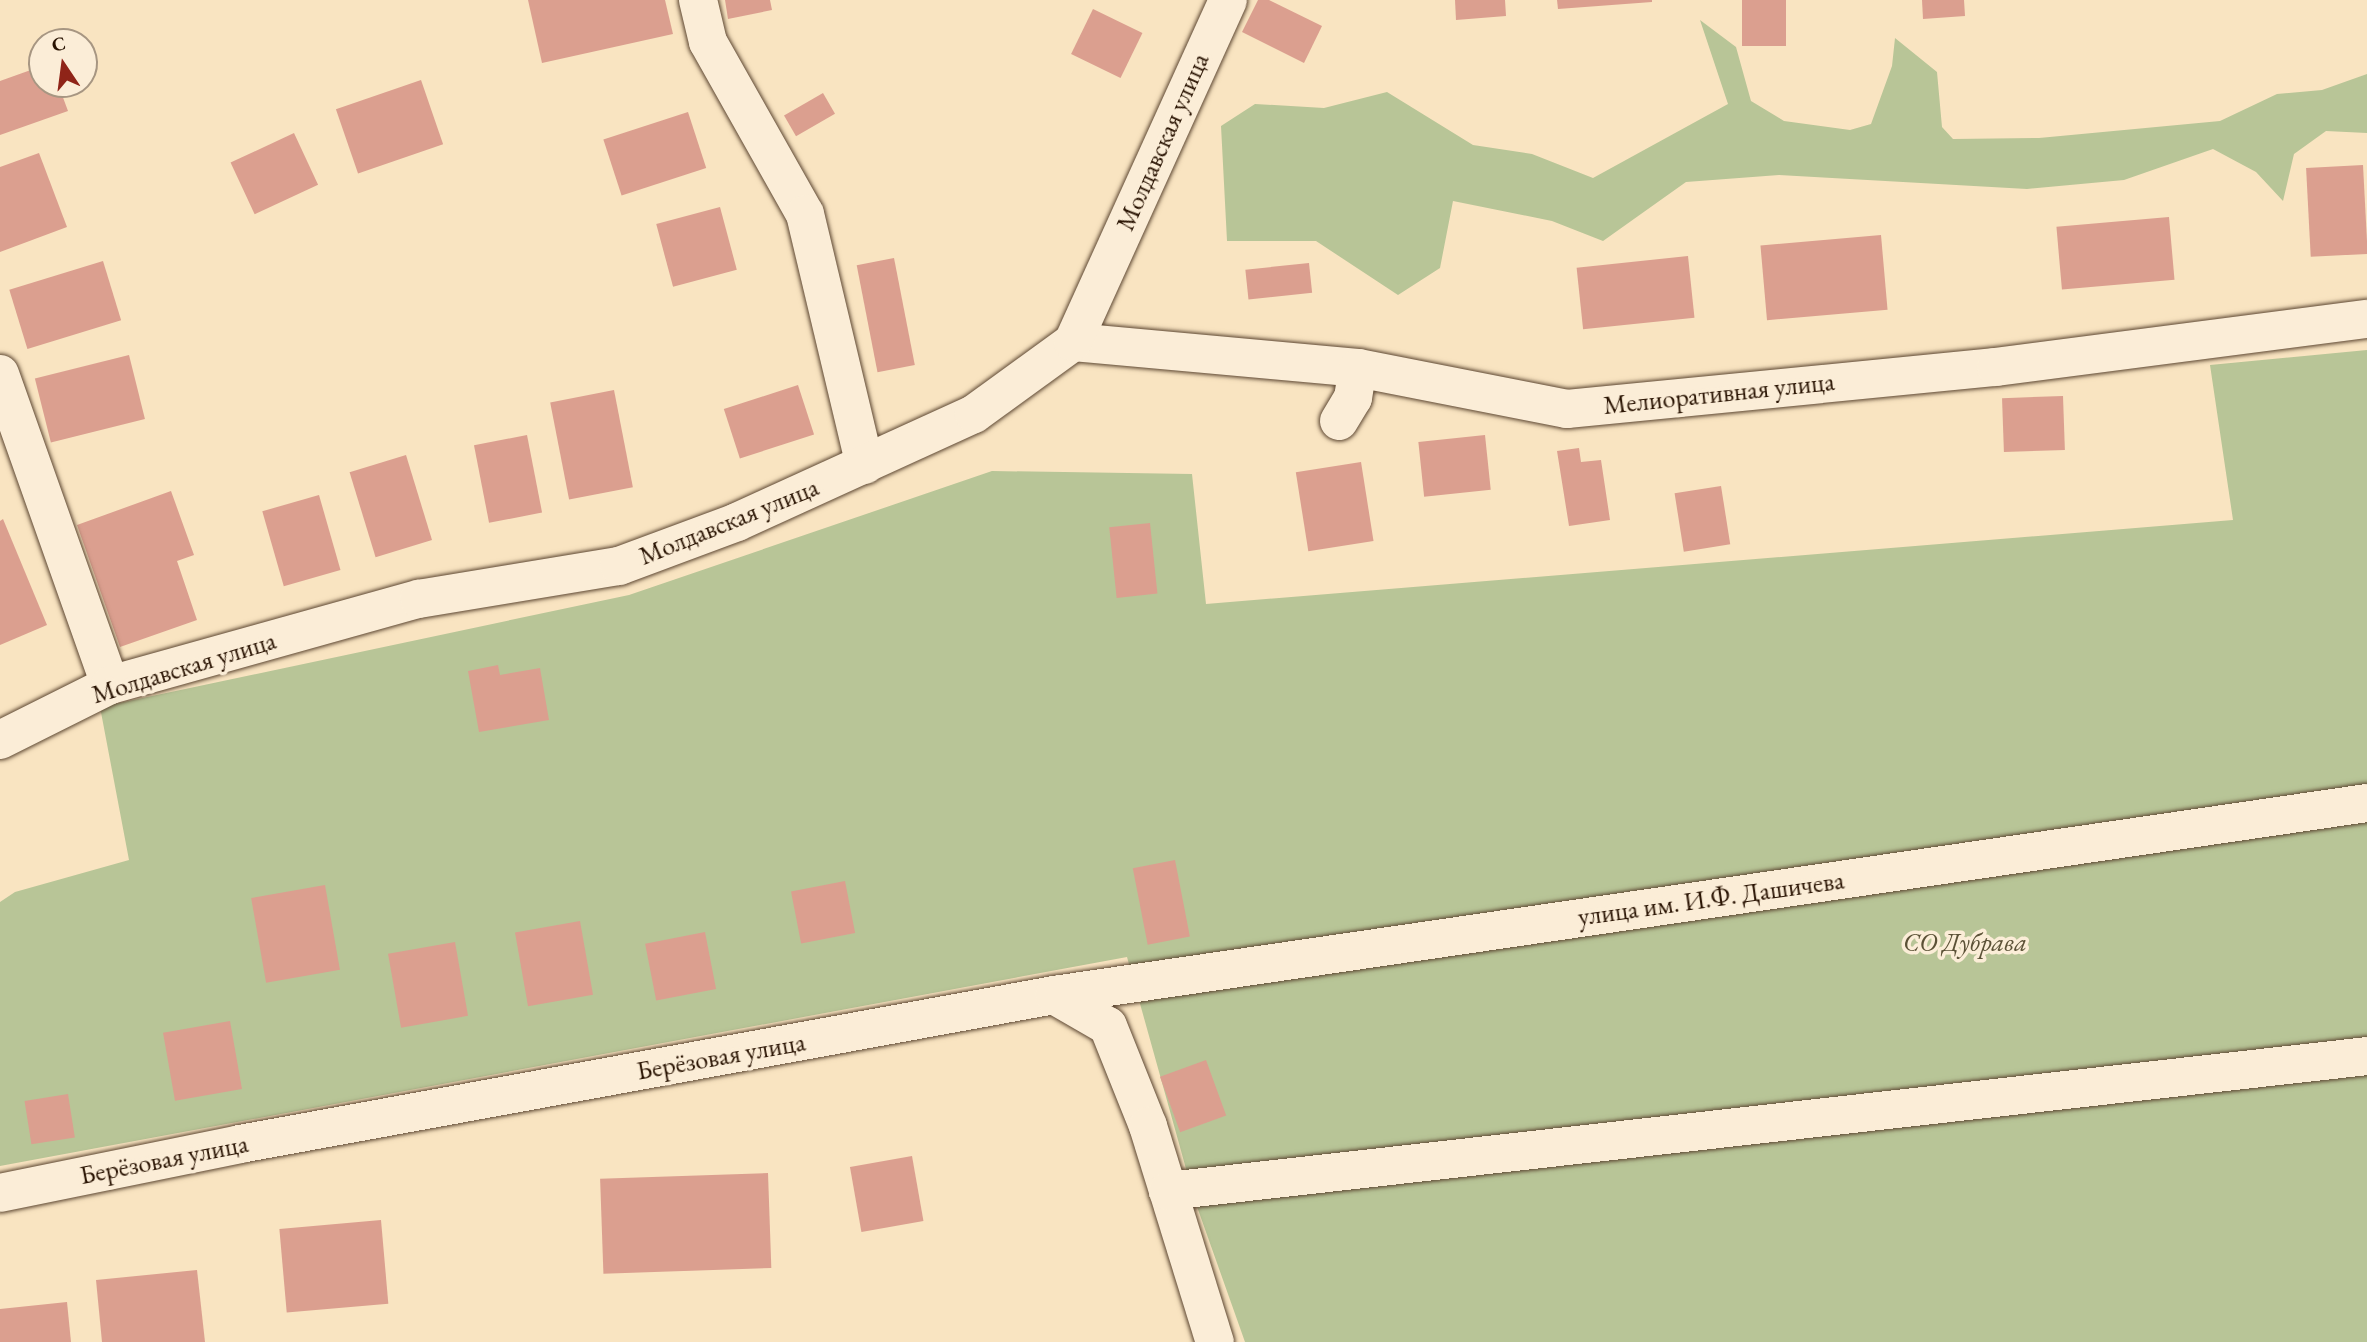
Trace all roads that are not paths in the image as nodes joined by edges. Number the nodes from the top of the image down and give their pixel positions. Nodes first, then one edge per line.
1 (698, 0) edge
2 (1228, 0) edge
3 (2367, 319) edge
4 (1073, 342) junction
5 (1358, 368) junction
6 (0, 374) edge
7 (1339, 421) dead end
8 (865, 465) junction
9 (110, 685) junction
10 (0, 740) edge
11 (2367, 803) edge
12 (1054, 995) junction
13 (2367, 1056) edge
14 (1168, 1191) junction
15 (0, 1193) edge
16 (1215, 1342) edge

1 - 8 street
2 - 4 street, Молдавская улица
3 - 5 street, Мелиоративная улица
4 - 5 street, Мелиоративная улица
4 - 8 street, Молдавская улица
5 - 7 street
6 - 9 street
8 - 9 street, Молдавская улица
9 - 10 street, Молдавская улица
11 - 12 street, улица им. И.Ф. Дашичева
12 - 14 street
12 - 15 street, Берёзовая улица
13 - 14 street
14 - 16 street

